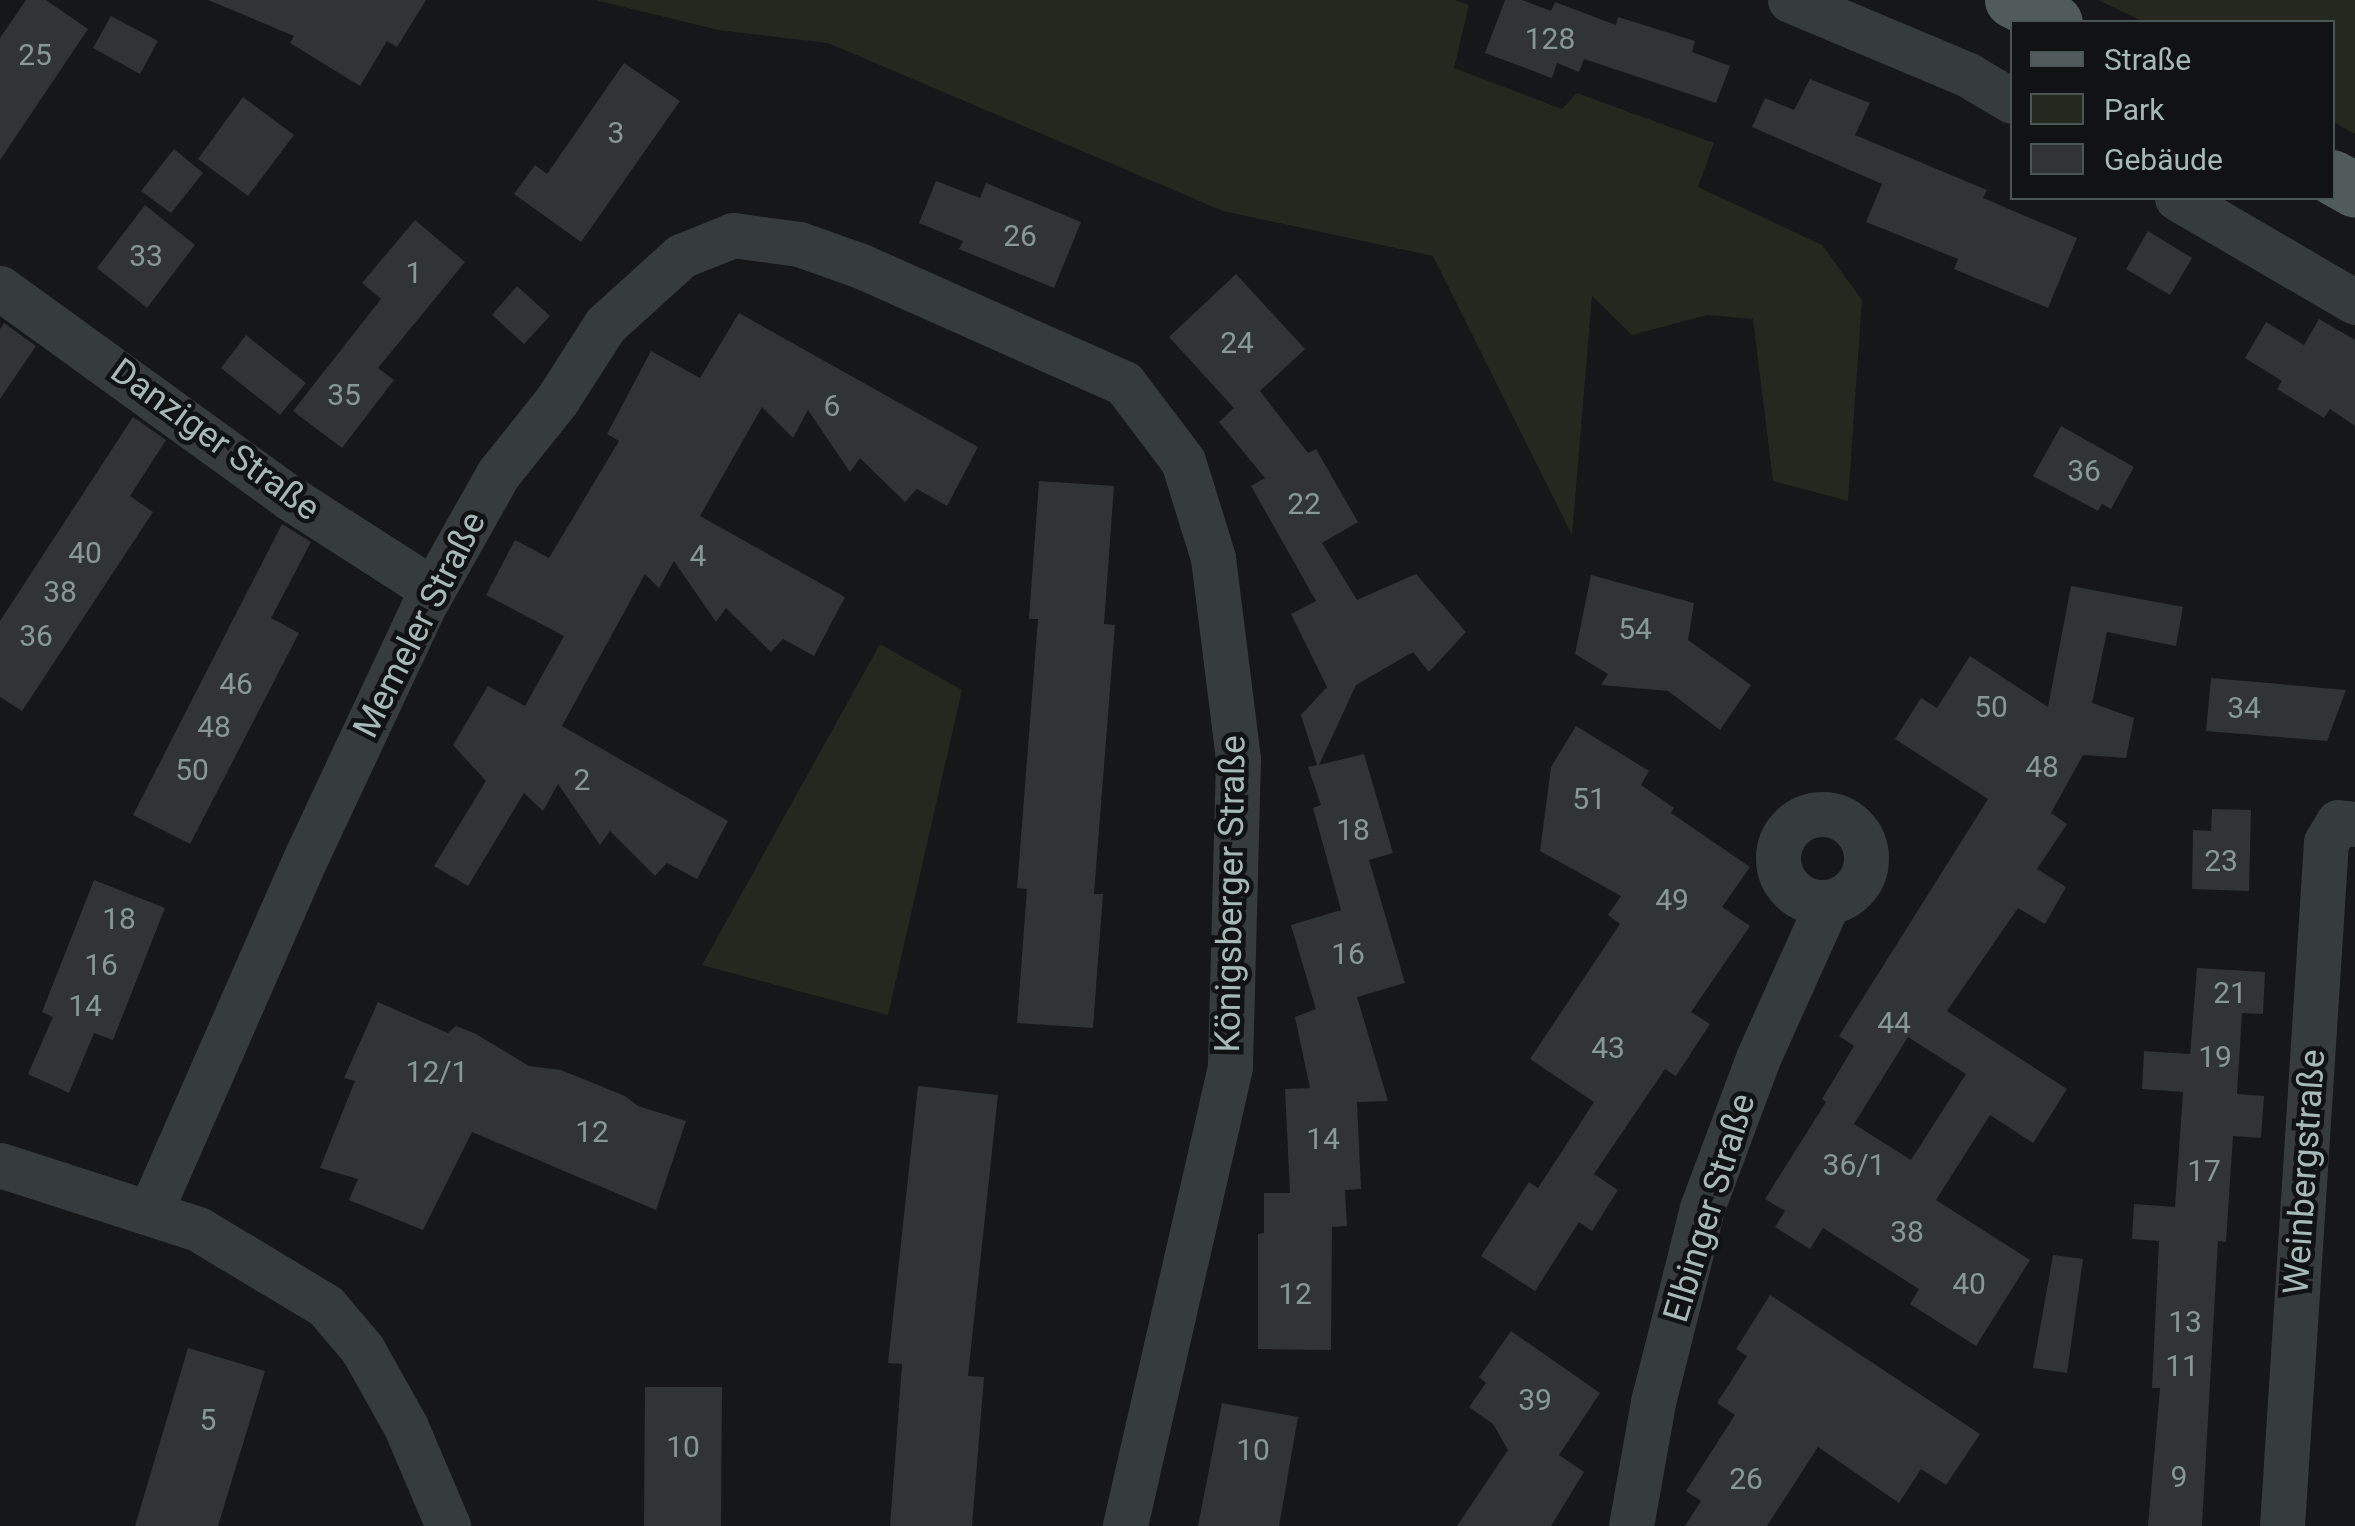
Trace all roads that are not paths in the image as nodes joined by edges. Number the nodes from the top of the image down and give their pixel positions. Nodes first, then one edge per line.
1 (1790, 0) edge
2 (2012, 0) edge
3 (2051, 20) edge
4 (2010, 100) edge
5 (2180, 200) edge
6 (861, 266) joint
7 (0, 288) edge
8 (2355, 302) edge
9 (432, 589) junction
10 (2346, 823) edge
11 (1828, 902) dead end
12 (0, 1165) edge
13 (151, 1210) junction
14 (448, 1526) edge
15 (1125, 1526) edge
16 (1630, 1526) edge
17 (2282, 1526) edge

1 - 4 street
2 - 3 main road
5 - 8 street
6 - 9 street, Memeler Straße
6 - 15 street, Königsberger Straße
7 - 9 street, Danziger Straße
9 - 13 street, Memeler Straße
10 - 17 street, Weinbergstraße
11 - 16 street, Elbinger Straße
12 - 13 street
13 - 14 street

